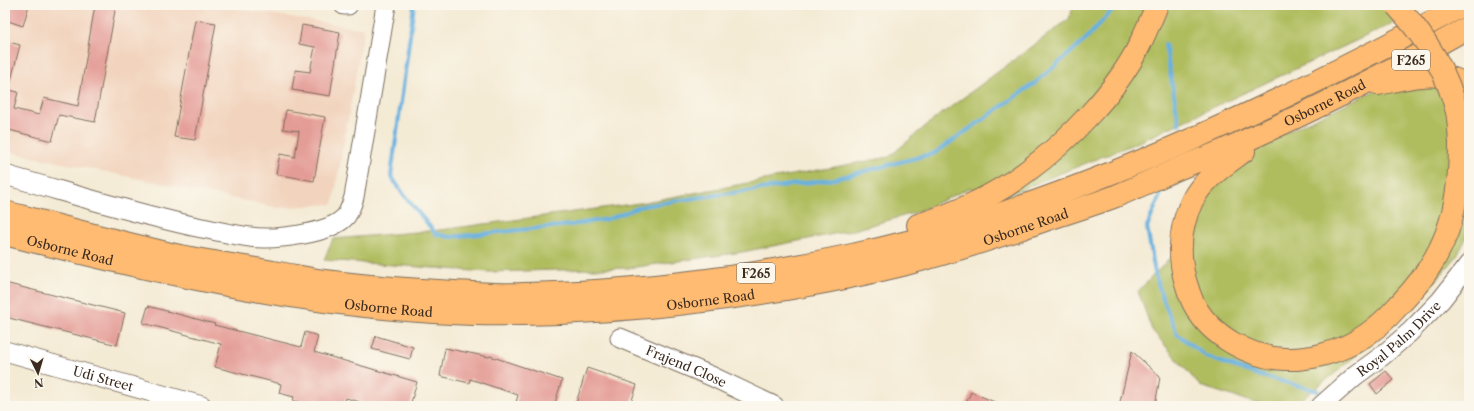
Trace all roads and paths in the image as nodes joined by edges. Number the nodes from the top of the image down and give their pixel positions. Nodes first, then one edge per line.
1 (344, 5) edge
2 (348, 5) edge
3 (386, 5) edge
4 (1157, 5) edge
5 (1396, 5) edge
6 (1464, 5) edge
7 (1469, 7) edge
8 (1469, 28) edge
9 (1469, 87) edge
10 (1351, 90) junction
11 (1282, 123) junction
12 (5, 175) edge
13 (5, 212) edge
14 (5, 234) edge
15 (858, 254) junction
16 (1469, 264) edge
17 (620, 338) dead end
18 (5, 352) edge
19 (202, 406) edge
20 (774, 406) edge
21 (1321, 406) edge

1 - 2 street
3 - 12 street
4 - 15 main road
5 - 11 main road, bridge
6 - 7 main road
6 - 15 main road, Osborne Road / F265
8 - 10 main road, Osborne Road / F265
9 - 10 main road
10 - 11 main road, Osborne Road / F265
11 - 14 main road, Osborne Road / F265
13 - 15 main road, Osborne Road / F265
16 - 21 street, Royal Palm Drive
17 - 20 street, Frajend Close
18 - 19 street, Udi Street

